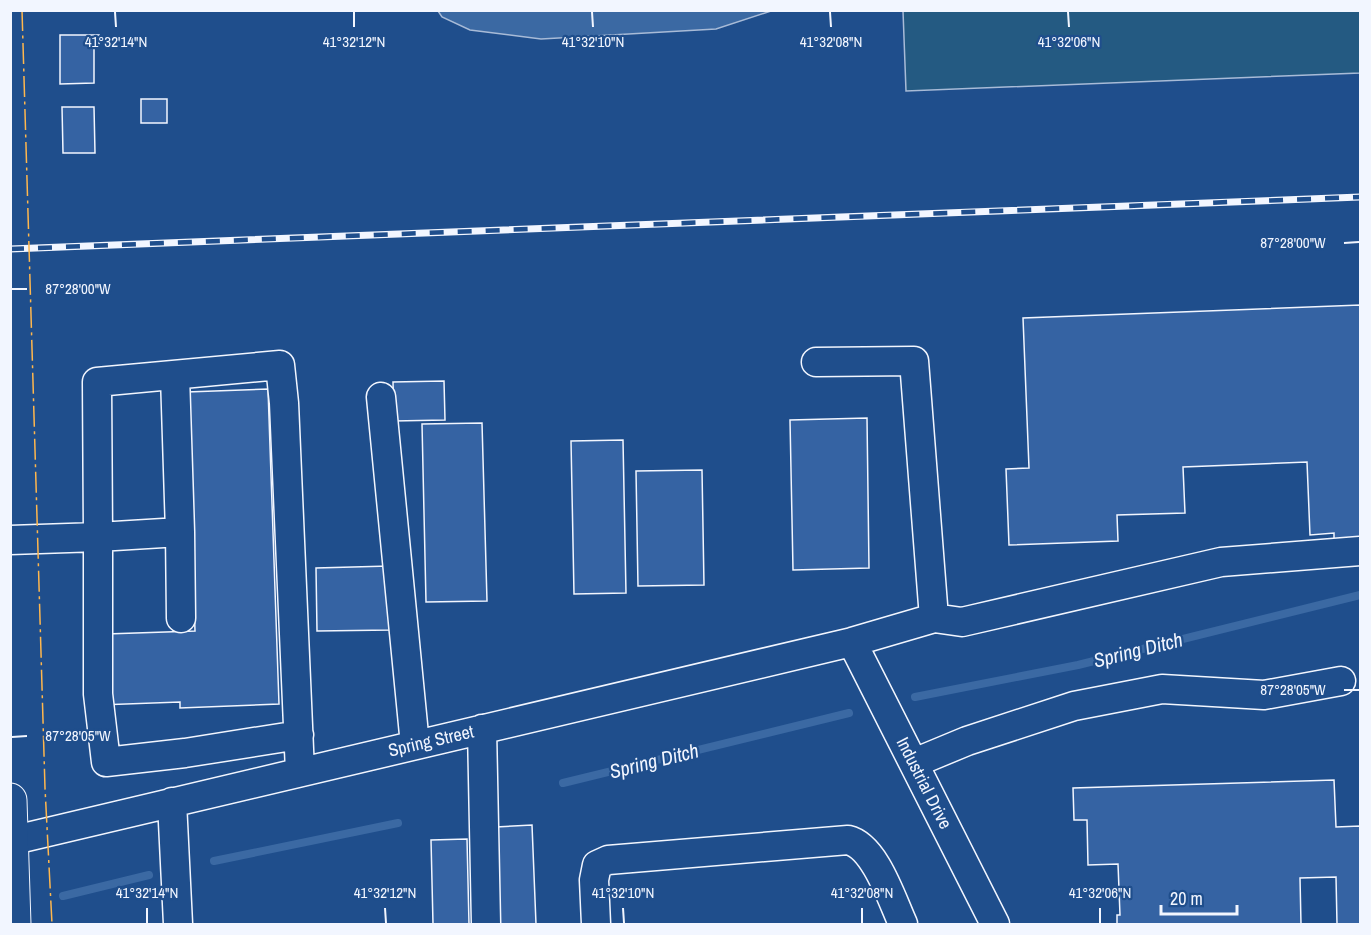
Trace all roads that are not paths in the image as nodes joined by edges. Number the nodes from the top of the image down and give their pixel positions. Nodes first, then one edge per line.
1 (816, 362) dead end
2 (175, 376) junction
3 (381, 397) dead end
4 (180, 532) junction
5 (98, 537) junction
6 (10, 540) edge
7 (1360, 551) edge
8 (181, 618) dead end
9 (934, 618) junction
10 (852, 642) junction
11 (1341, 681) dead end
12 (482, 729) junction
13 (299, 735) junction
14 (415, 745) junction
15 (914, 763) junction
16 (300, 772) junction
17 (10, 800) edge
18 (172, 802) junction
19 (11, 840) edge
20 (14, 924) edge
21 (178, 924) edge
22 (486, 924) edge
23 (596, 924) edge
24 (903, 924) edge
25 (995, 924) edge

1 - 9 street
2 - 4 street
2 - 5 street
2 - 13 street
3 - 14 street
4 - 5 street
4 - 8 street
5 - 6 street
5 - 13 street
7 - 9 street
9 - 10 street, Spring Street
10 - 12 street, Spring Street
10 - 15 street, Industrial Drive
11 - 15 street
12 - 14 street, Spring Street
12 - 22 street
13 - 16 street
14 - 16 street, Spring Street
15 - 25 street, Industrial Drive
16 - 18 street, Spring Street
17 - 19 main road
18 - 19 street, Spring Street
18 - 21 street
19 - 20 main road
23 - 24 street

